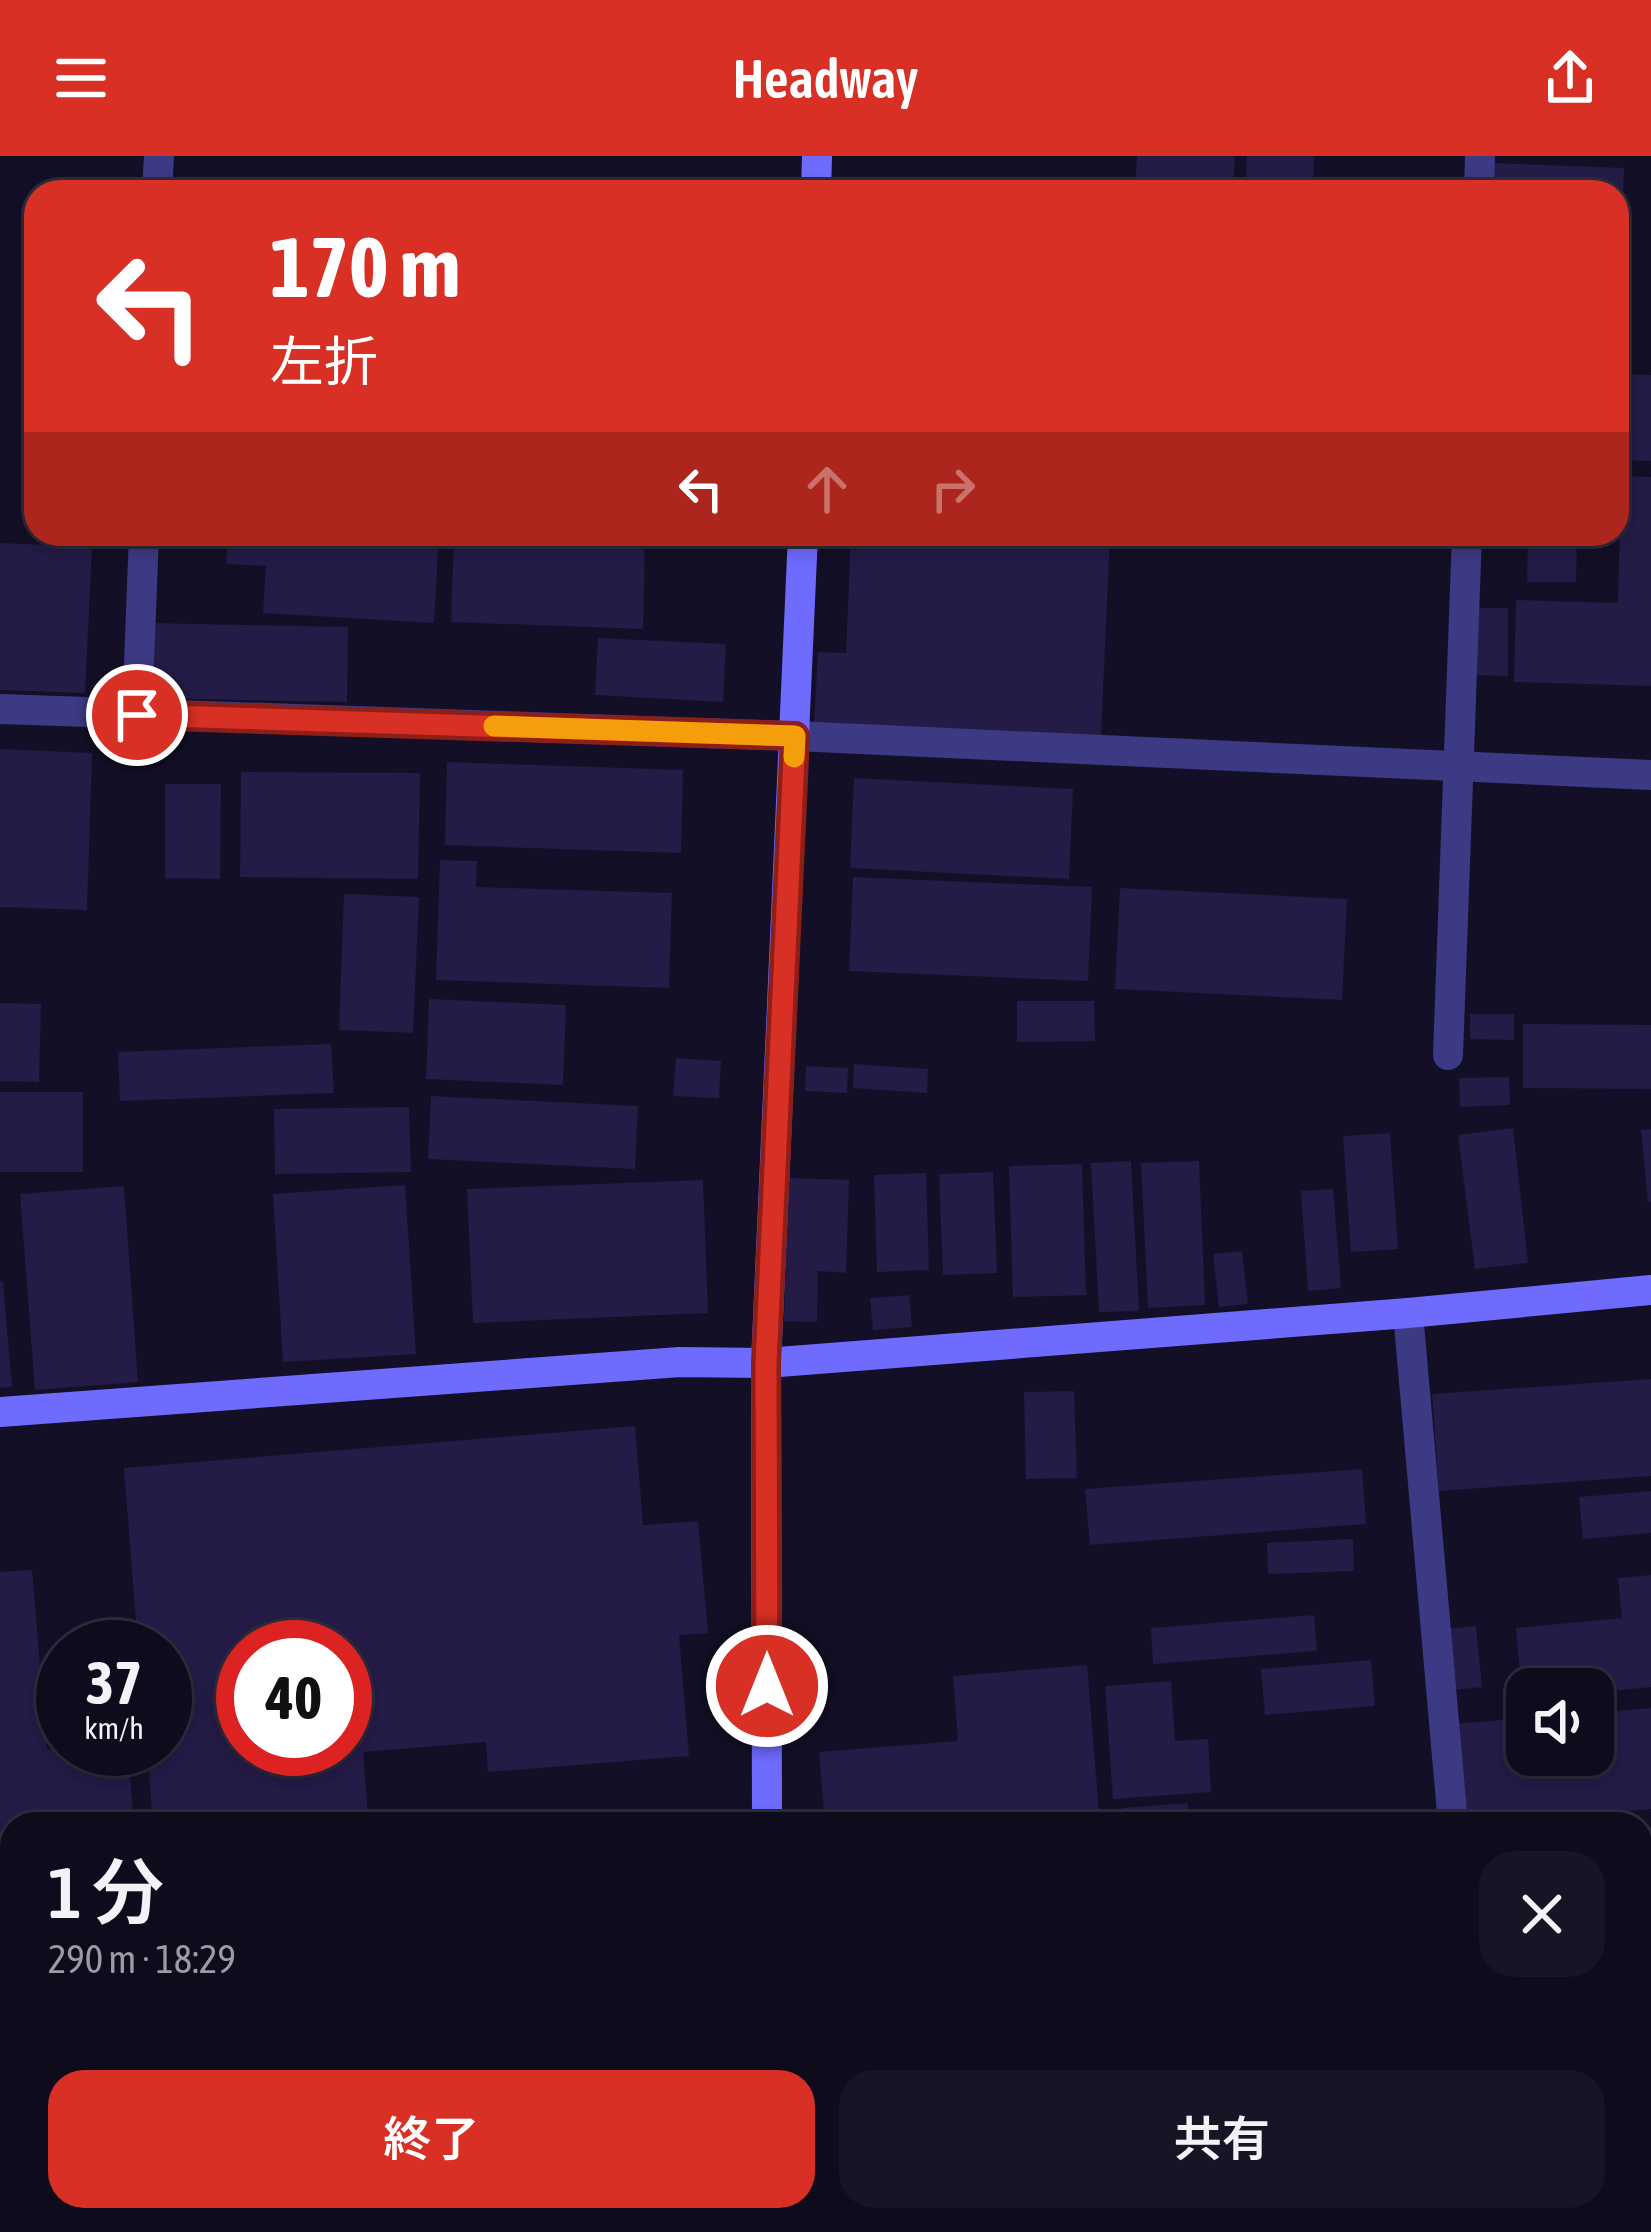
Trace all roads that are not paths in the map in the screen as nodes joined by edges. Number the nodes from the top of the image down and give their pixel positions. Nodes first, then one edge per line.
1 (144, 546) edge
2 (802, 546) edge
3 (1467, 546) edge
4 (0, 709) edge
5 (137, 715) junction
6 (795, 736) junction
7 (1459, 765) junction
8 (1651, 775) edge
9 (1448, 1055) dead end
10 (1651, 1290) edge
11 (1408, 1313) junction
12 (766, 1363) junction
13 (0, 1412) edge
14 (767, 1812) edge
15 (1452, 1812) edge

1 - 5 street
2 - 6 street
3 - 7 street
4 - 5 street
5 - 6 street
6 - 7 street
6 - 12 street
7 - 8 street
7 - 9 street
10 - 11 street
11 - 12 street
11 - 15 street
12 - 13 street
12 - 14 street

